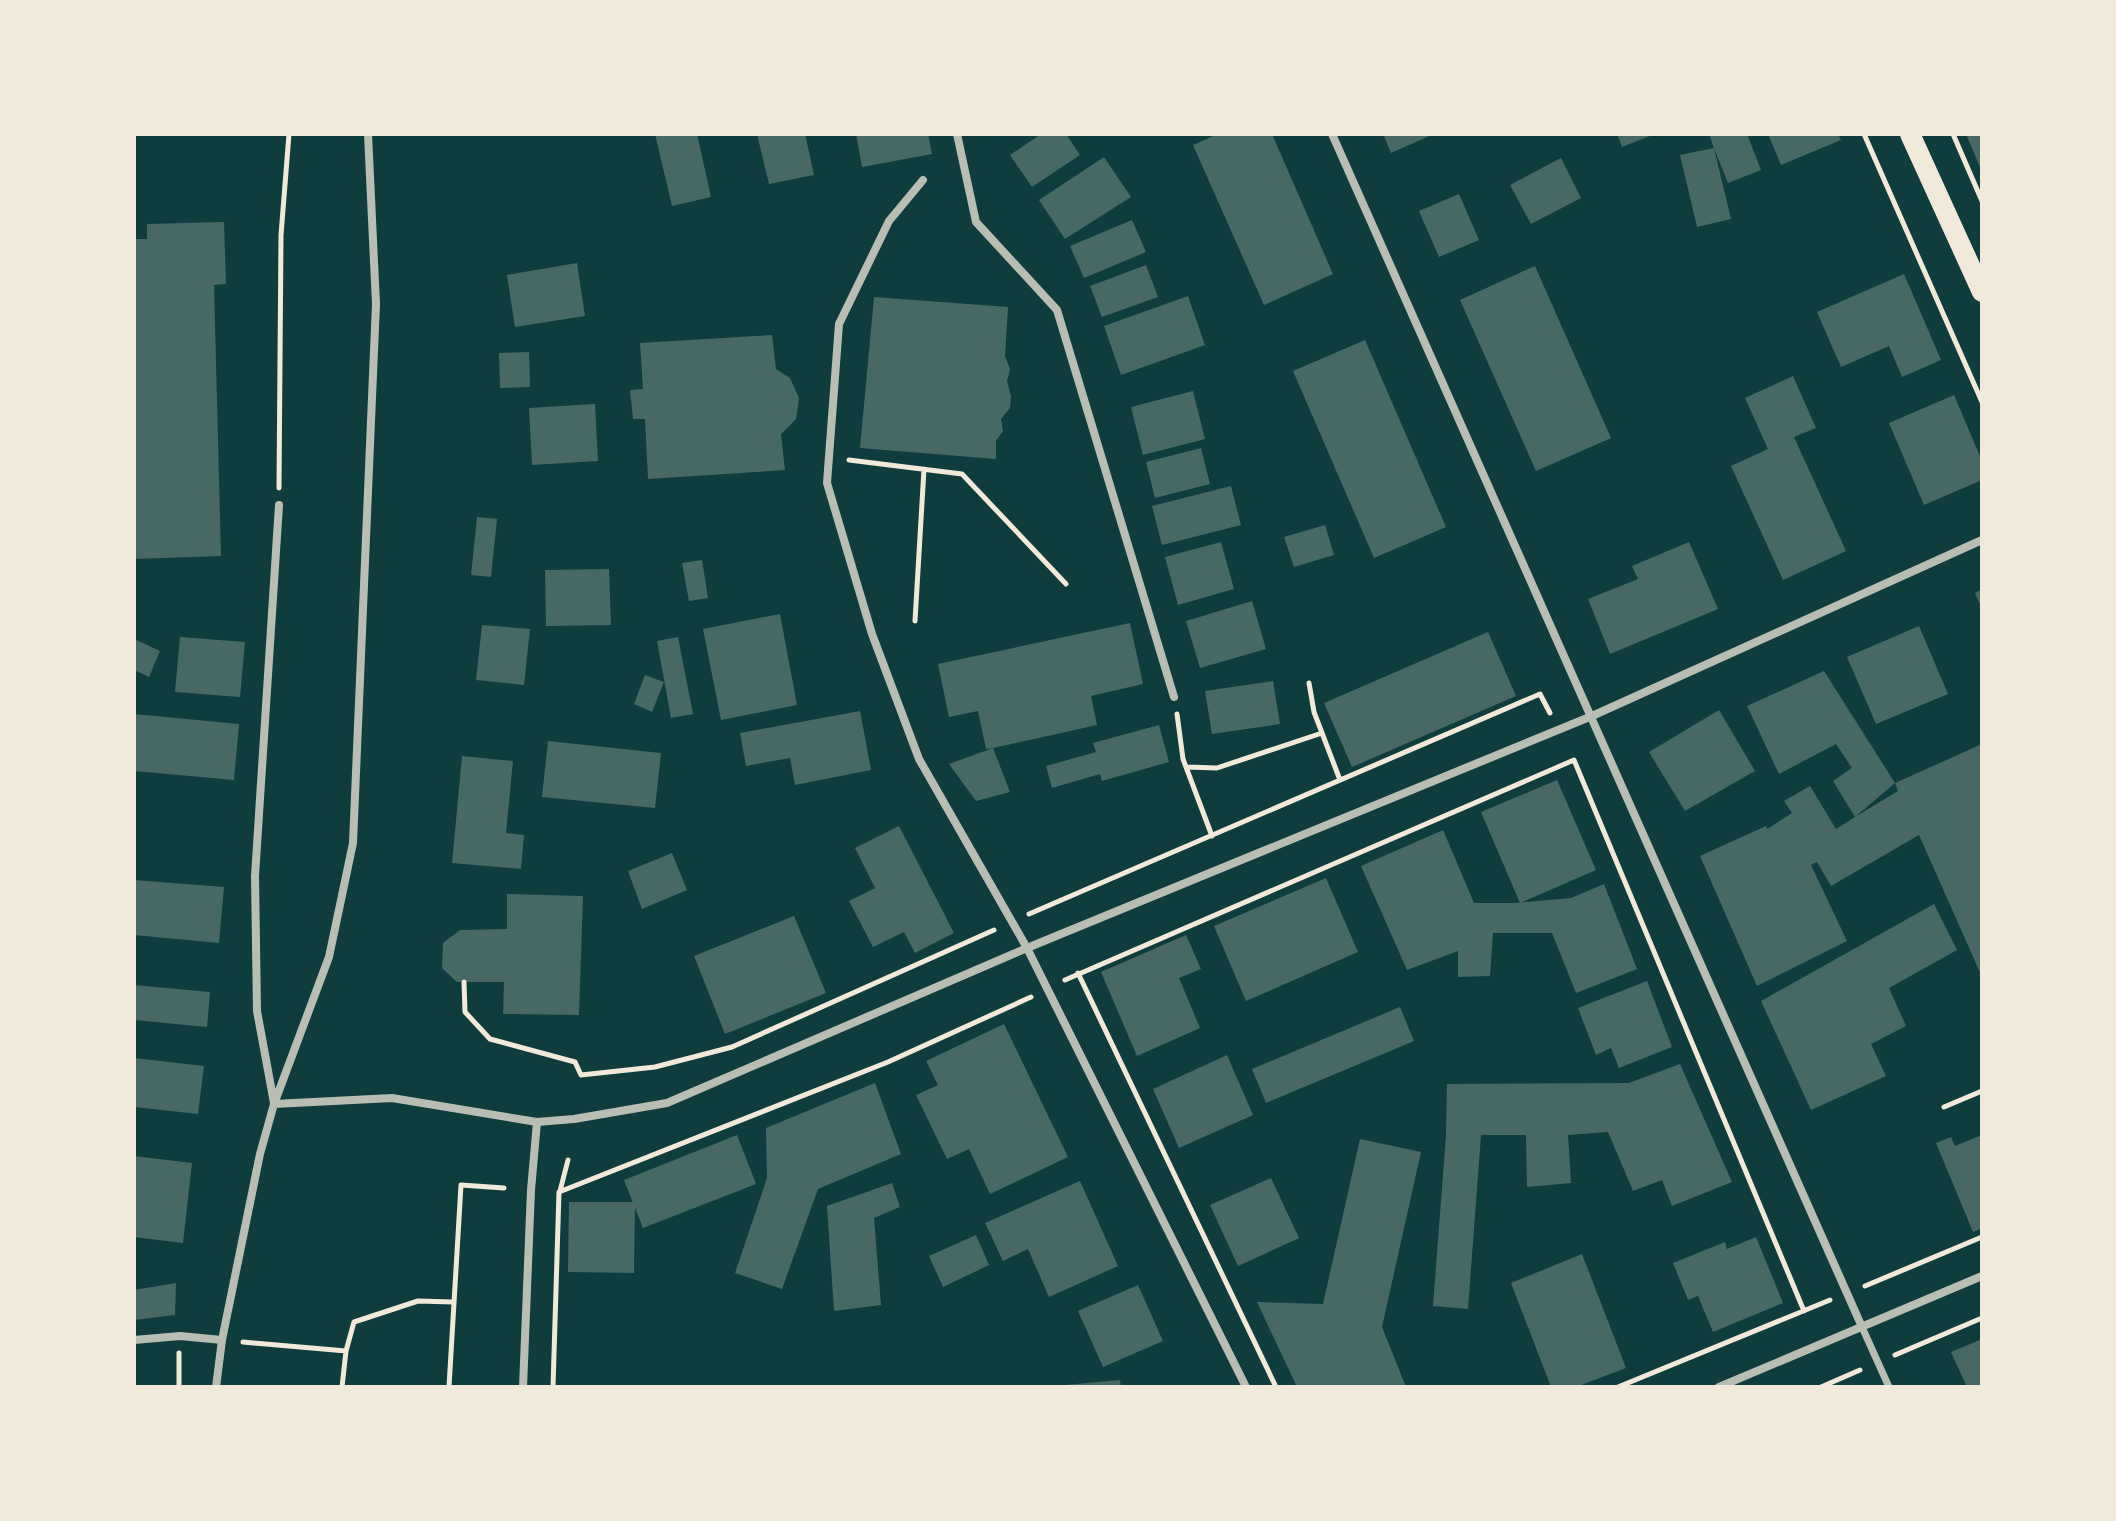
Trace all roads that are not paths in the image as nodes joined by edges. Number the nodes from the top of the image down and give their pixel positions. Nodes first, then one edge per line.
1 (368, 134) edge
2 (957, 134) edge
3 (1332, 134) edge
4 (1910, 134) edge
5 (923, 180) dead end
6 (1982, 292) edge
7 (279, 505) road end
8 (1982, 540) edge
9 (1174, 697) road end
10 (1592, 716) junction
11 (1027, 948) junction
12 (274, 1104) junction
13 (537, 1122) junction
14 (1982, 1276) edge
15 (1862, 1327) junction
16 (134, 1340) edge
17 (222, 1340) junction
18 (216, 1387) edge
19 (523, 1387) edge
20 (1246, 1387) edge
21 (1719, 1387) edge
22 (1889, 1387) edge

1 - 12 street
2 - 9 street
3 - 10 street
4 - 6 main road
5 - 11 street
7 - 12 street
8 - 10 street
10 - 11 street
10 - 15 street
11 - 13 street
11 - 20 street
12 - 13 street
12 - 17 street
13 - 19 street
14 - 15 street
15 - 21 street
15 - 22 street
16 - 17 street
17 - 18 street

